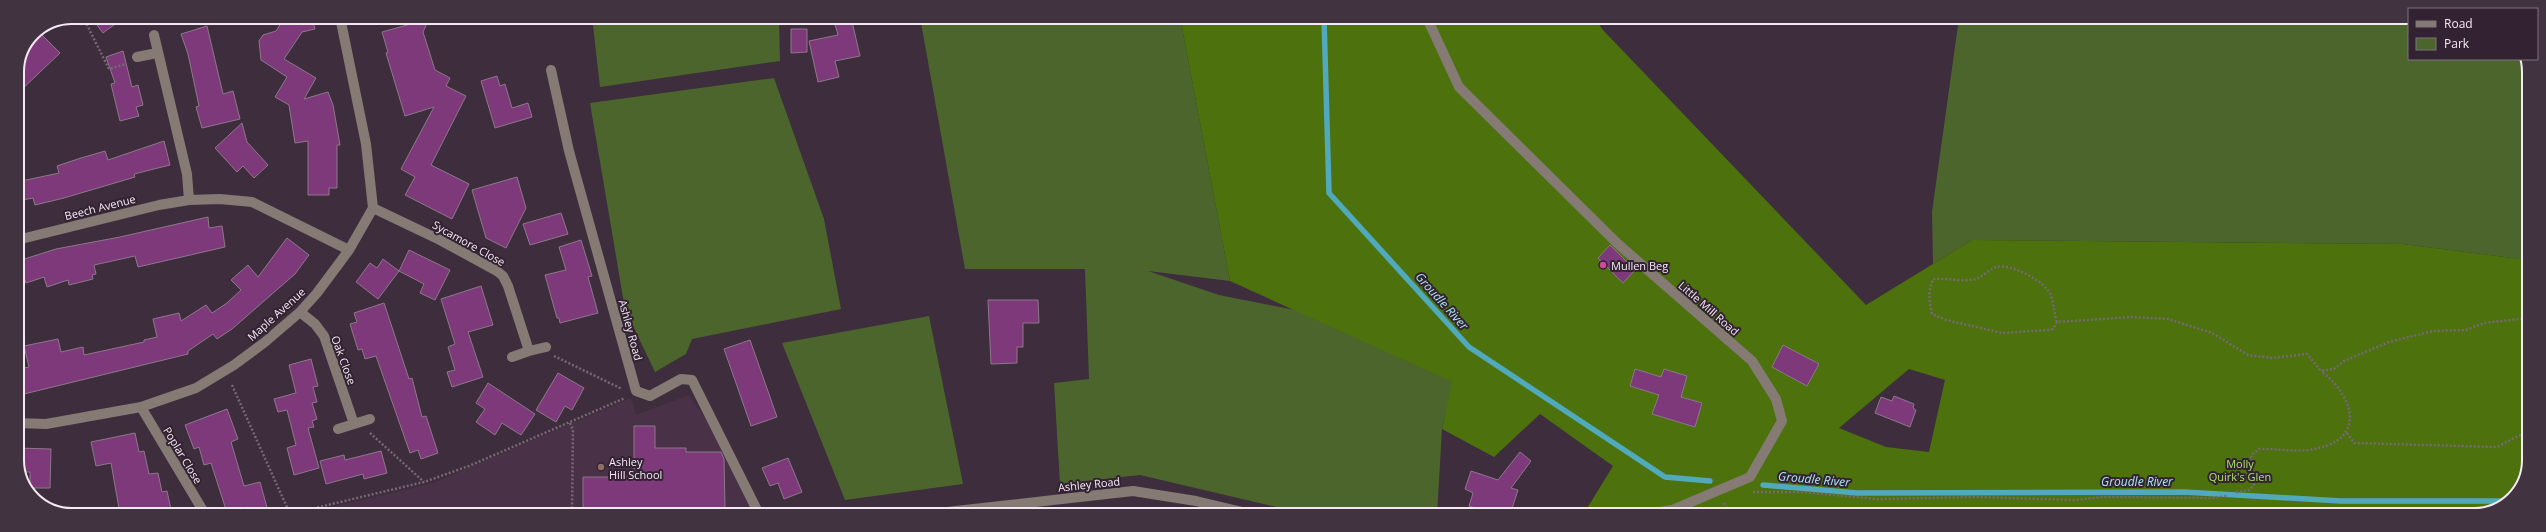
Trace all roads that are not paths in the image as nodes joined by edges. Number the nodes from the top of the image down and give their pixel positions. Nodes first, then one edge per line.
1 (341, 24) edge
2 (1431, 24) edge
3 (154, 34) dead end
4 (157, 54) junction
5 (137, 57) road end
6 (551, 70) dead end
7 (189, 200) junction
8 (373, 208) junction
9 (24, 238) edge
10 (349, 250) junction
11 (300, 312) junction
12 (546, 346) road end
13 (528, 351) junction
14 (512, 357) dead end
15 (141, 407) junction
16 (370, 419) dead end
17 (24, 423) edge
18 (354, 424) junction
19 (338, 429) dead end
20 (202, 508) edge
21 (756, 508) edge
22 (982, 508) edge
23 (1225, 508) edge
24 (1677, 508) edge

1 - 8 street
2 - 24 street, Little Mill Road
3 - 4 street
4 - 5 street
4 - 7 street
6 - 21 street, Ashley Road
7 - 9 street, Beech Avenue
7 - 10 street, Beech Avenue
8 - 10 street, Maple Avenue
8 - 13 street, Sycamore Close
10 - 11 street, Maple Avenue
11 - 15 street, Maple Avenue
11 - 18 street, Oak Close
12 - 13 street
13 - 14 street
15 - 17 street, Maple Avenue
15 - 20 street, Poplar Close
16 - 18 street
18 - 19 street
22 - 23 street, Ashley Road

